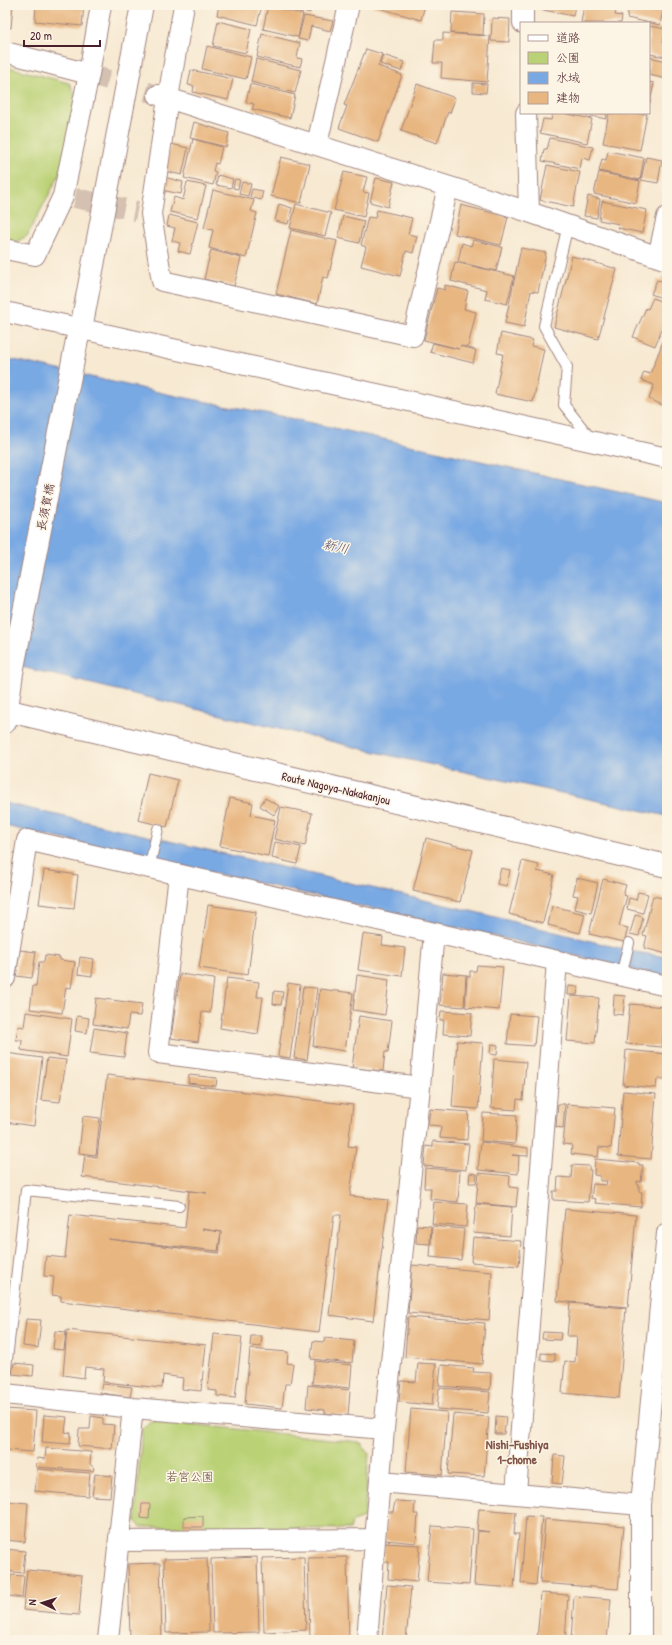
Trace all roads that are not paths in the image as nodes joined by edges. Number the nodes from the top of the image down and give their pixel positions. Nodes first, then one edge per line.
1 (101, 5) edge
2 (142, 5) edge
3 (184, 5) edge
4 (349, 5) edge
5 (523, 5) edge
6 (523, 22) edge
7 (5, 52) edge
8 (89, 74) junction
9 (163, 96) junction
10 (526, 114) edge
11 (317, 144) junction
12 (448, 187) junction
13 (529, 212) junction
14 (667, 217) edge
15 (568, 225) junction
16 (5, 249) edge
17 (662, 258) edge
18 (5, 312) edge
19 (79, 335) junction
20 (593, 441) junction
21 (667, 458) edge
22 (6, 714) edge
23 (157, 832) dead end
24 (150, 865) junction
25 (667, 866) edge
26 (179, 875) junction
27 (434, 933) junction
28 (629, 943) dead end
29 (556, 961) junction
30 (622, 973) junction
31 (5, 978) edge
32 (667, 986) edge
33 (420, 1087) junction
34 (179, 1206) dead end
35 (667, 1233) edge
36 (5, 1377) edge
37 (5, 1394) edge
38 (134, 1408) junction
39 (384, 1429) junction
40 (380, 1482) junction
41 (516, 1493) junction
42 (641, 1505) junction
43 (375, 1539) junction
44 (119, 1541) junction
45 (108, 1640) edge
46 (367, 1640) edge
47 (641, 1640) edge

1 - 8 street
2 - 19 street, 長須賀橋
3 - 9 street
4 - 11 street
5 - 6 street
7 - 8 street
8 - 16 street
9 - 11 street
9 - 12 street
10 - 13 street
11 - 12 street
12 - 13 street
13 - 15 street
14 - 17 street
15 - 17 street
15 - 20 lane
18 - 19 street
19 - 20 street
19 - 22 street, 長須賀橋
20 - 21 street
22 - 25 street, Route Nagoya-Nakakanjou
23 - 24 lane
24 - 26 street
24 - 31 street
26 - 27 street
26 - 33 street
27 - 29 street
27 - 33 street
28 - 30 lane
29 - 30 street
29 - 41 street
30 - 32 street
33 - 39 street
34 - 36 lane
35 - 42 street
37 - 38 street
38 - 39 street
38 - 44 street
39 - 40 street
40 - 41 street
40 - 43 street
41 - 42 street
42 - 47 street
43 - 44 street
43 - 46 street
44 - 45 street

